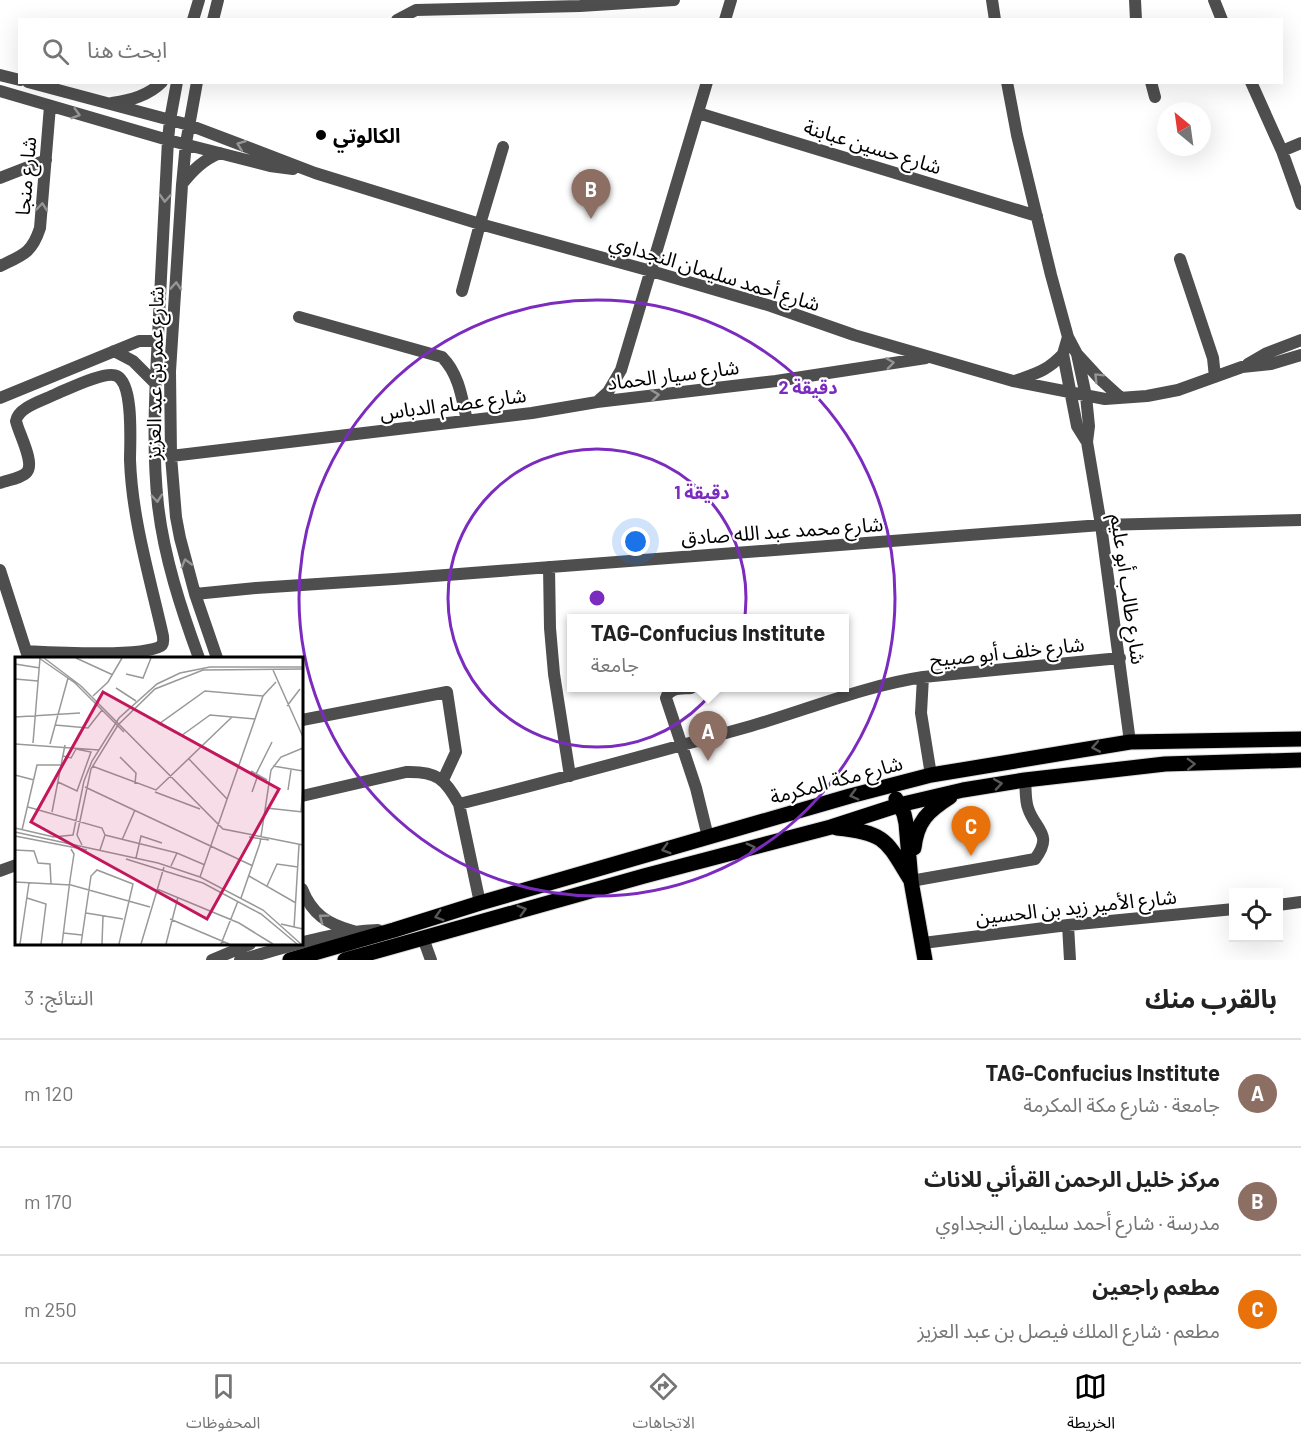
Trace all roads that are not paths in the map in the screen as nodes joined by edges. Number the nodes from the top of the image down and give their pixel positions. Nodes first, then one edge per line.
1 (199, 0) edge
2 (218, 0) edge
3 (674, 0) edge
4 (731, 0) edge
5 (992, 0) edge
6 (1135, 0) edge
7 (1214, 0) edge
8 (581, 3) edge
9 (417, 5) edge
10 (194, 18) edge
11 (214, 18) edge
12 (400, 18) edge
13 (726, 18) edge
14 (995, 18) edge
15 (1136, 18) edge
16 (1221, 18) edge
17 (0, 75) edge
18 (18, 80) edge
19 (35, 84) edge
20 (160, 84) edge
21 (177, 84) edge
22 (197, 84) edge
23 (706, 84) edge
24 (1007, 84) edge
25 (1152, 84) edge
26 (1252, 84) edge
27 (0, 91) edge
28 (1155, 97) dead end
29 (106, 104) junction
30 (50, 106) junction
31 (698, 113) junction
32 (170, 120) junction
33 (189, 125) junction
34 (168, 140) junction
35 (186, 143) junction
36 (1301, 143) edge
37 (503, 147) dead end
38 (1282, 151) junction
39 (220, 153) junction
40 (46, 160) junction
41 (315, 173) junction
42 (0, 178) edge
43 (182, 185) junction
44 (1301, 204) edge
45 (1037, 216) junction
46 (480, 224) junction
47 (1180, 259) dead end
48 (0, 266) edge
49 (651, 271) junction
50 (462, 291) dead end
51 (299, 317) dead end
52 (1068, 337) junction
53 (1301, 339) edge
54 (158, 340) junction
55 (114, 351) junction
56 (1064, 354) junction
57 (1077, 354) junction
58 (1301, 355) edge
59 (932, 357) junction
60 (1242, 368) junction
61 (1215, 376) junction
62 (1014, 381) junction
63 (155, 383) junction
64 (1071, 393) junction
65 (1086, 396) junction
66 (0, 398) edge
67 (1121, 398) junction
68 (597, 402) junction
69 (467, 421) junction
70 (1087, 442) junction
71 (171, 456) junction
72 (0, 483) edge
73 (1301, 520) edge
74 (1101, 525) junction
75 (549, 567) junction
76 (0, 570) edge
77 (195, 594) junction
78 (27, 655) edge
79 (199, 657) edge
80 (217, 657) edge
81 (1120, 658) junction
82 (923, 677) junction
83 (669, 692) edge
84 (303, 720) edge
85 (1301, 739) edge
86 (1130, 741) junction
87 (682, 744) junction
88 (1301, 760) edge
89 (931, 775) junction
90 (570, 776) junction
91 (443, 780) junction
92 (1025, 780) junction
93 (885, 787) junction
94 (963, 790) junction
95 (303, 796) edge
96 (459, 804) junction
97 (900, 805) junction
98 (831, 827) junction
99 (708, 837) junction
100 (15, 866) edge
101 (0, 871) edge
102 (911, 881) junction
103 (303, 891) edge
104 (1301, 902) edge
105 (480, 903) junction
106 (1283, 904) edge
107 (1229, 909) edge
108 (1068, 925) junction
109 (394, 930) junction
110 (357, 932) junction
111 (423, 938) junction
112 (303, 943) edge
113 (923, 943) junction
114 (404, 944) junction
115 (248, 945) edge
116 (296, 945) edge
117 (212, 960) edge
118 (240, 960) edge
119 (290, 960) edge
120 (345, 960) edge
121 (372, 960) edge
122 (431, 960) edge
123 (925, 960) edge
124 (1070, 960) edge

1 - 10 street
2 - 11 street
3 - 8 street
4 - 13 street
5 - 14 street
6 - 15 street
7 - 16 street
8 - 9 street
9 - 12 street
17 - 18 street
19 - 29 street, شارع أحمد سليمان النجداوي
20 - 29 street
21 - 32 street, شارع عمر بن عبد العزيز
22 - 33 street, شارع عمر بن عبد العزيز
23 - 31 street
24 - 45 street, شارع طالب أبو عليم
25 - 28 street
26 - 38 street
27 - 30 street, شارع أحمد سليمان النجداوي
29 - 32 street, شارع أحمد سليمان النجداوي
30 -> 34 street, شارع أحمد سليمان النجداوي
30 - 40 street, شارع منجا
31 - 45 street, شارع حسين عبابنة
31 - 49 street
32 - 33 street, شارع أحمد سليمان النجداوي
32 - 34 street, شارع عمر بن عبد العزيز
33 - 35 street, شارع عمر بن عبد العزيز
41 -> 33 street, شارع أحمد سليمان النجداوي
34 - 35 street, شارع أحمد سليمان النجداوي
34 -> 54 street, شارع عمر بن عبد العزيز
35 - 39 street, شارع أحمد سليمان النجداوي
35 - 43 street, شارع عمر بن عبد العزيز
36 - 38 street
37 - 46 street
38 - 44 street
39 - 41 street, شارع أحمد سليمان النجداوي
39 - 43 street
40 - 42 street
48 -> 40 street, شارع منجا
41 - 46 street, شارع أحمد سليمان النجداوي
71 -> 43 street, شارع عمر بن عبد العزيز
45 - 52 street, شارع طالب أبو عليم
46 - 49 street, شارع أحمد سليمان النجداوي
46 - 50 street
47 - 61 street
49 - 59 street, شارع أحمد سليمان النجداوي
49 - 68 street
51 - 69 street
52 - 56 street, شارع طالب أبو عليم
52 - 57 street, شارع طالب أبو عليم
53 - 60 street
54 - 55 street
54 - 63 street, شارع عمر بن عبد العزيز
55 - 63 street
55 - 66 street
56 - 62 street
56 - 64 street, شارع طالب أبو عليم
57 - 65 street, شارع طالب أبو عليم
67 -> 57 street
58 - 60 street
59 - 62 street, شارع أحمد سليمان النجداوي
68 -> 59 street, شارع سيار الحماد
60 - 61 street, شارع أحمد سليمان النجداوي
61 - 67 street, شارع أحمد سليمان النجداوي
62 - 64 street, شارع أحمد سليمان النجداوي
63 -> 79 street, شارع عمر بن عبد العزيز
64 - 65 street, شارع أحمد سليمان النجداوي
64 - 70 street, شارع طالب أبو عليم
65 - 67 street, شارع أحمد سليمان النجداوي
65 - 70 street, شارع طالب أبو عليم
68 - 69 street, شارع عصام الدباس
69 - 71 street, شارع عصام الدباس
70 - 74 street, شارع طالب أبو عليم
77 -> 71 street, شارع عمر بن عبد العزيز
72 - 78 street
73 - 74 street, شارع محمد عبد الله صادق
74 - 75 street, شارع محمد عبد الله صادق
74 - 81 street, شارع طالب أبو عليم
75 - 77 street, شارع محمد عبد الله صادق
75 - 90 street
76 - 78 street
77 - 80 street, شارع عمر بن عبد العزيز
81 - 82 street, شارع خلف أبو صبيح
81 - 86 street, شارع طالب أبو عليم
82 - 87 street
82 - 89 street, شارع خلف أبو صبيح
83 - 87 street
84 - 91 street
85 - 86 main road, شارع مكة المكرمة
86 -> 89 main road, شارع مكة المكرمة
87 - 90 street
87 - 99 street
92 -> 88 main road
89 - 93 main road, شارع مكة المكرمة
90 - 96 street
91 - 95 street
91 - 96 street
94 -> 92 main road
92 - 102 street
93 - 97 main road
93 -> 99 main road, شارع مكة المكرمة
94 - 97 main road
94 - 102 main road
96 - 105 street
97 - 98 main road
97 - 102 main road
98 - 102 main road
111 -> 98 main road
99 -> 105 main road, شارع مكة المكرمة
100 - 101 street
102 - 113 main road
110 -> 103 street
104 - 106 street
105 -> 109 main road, شارع مكة المكرمة
107 - 108 street, شارع الأمير زيد بن الحسين
108 - 113 street, شارع الأمير زيد بن الحسين
108 - 124 street
109 - 110 street, شارع مكة المكرمة
109 - 119 main road, شارع مكة المكرمة
110 - 112 street, شارع مكة المكرمة
111 - 114 main road
111 - 122 street
113 - 123 main road
114 - 120 main road
114 - 121 street
115 - 117 street
116 - 118 street, شارع مكة المكرمة

